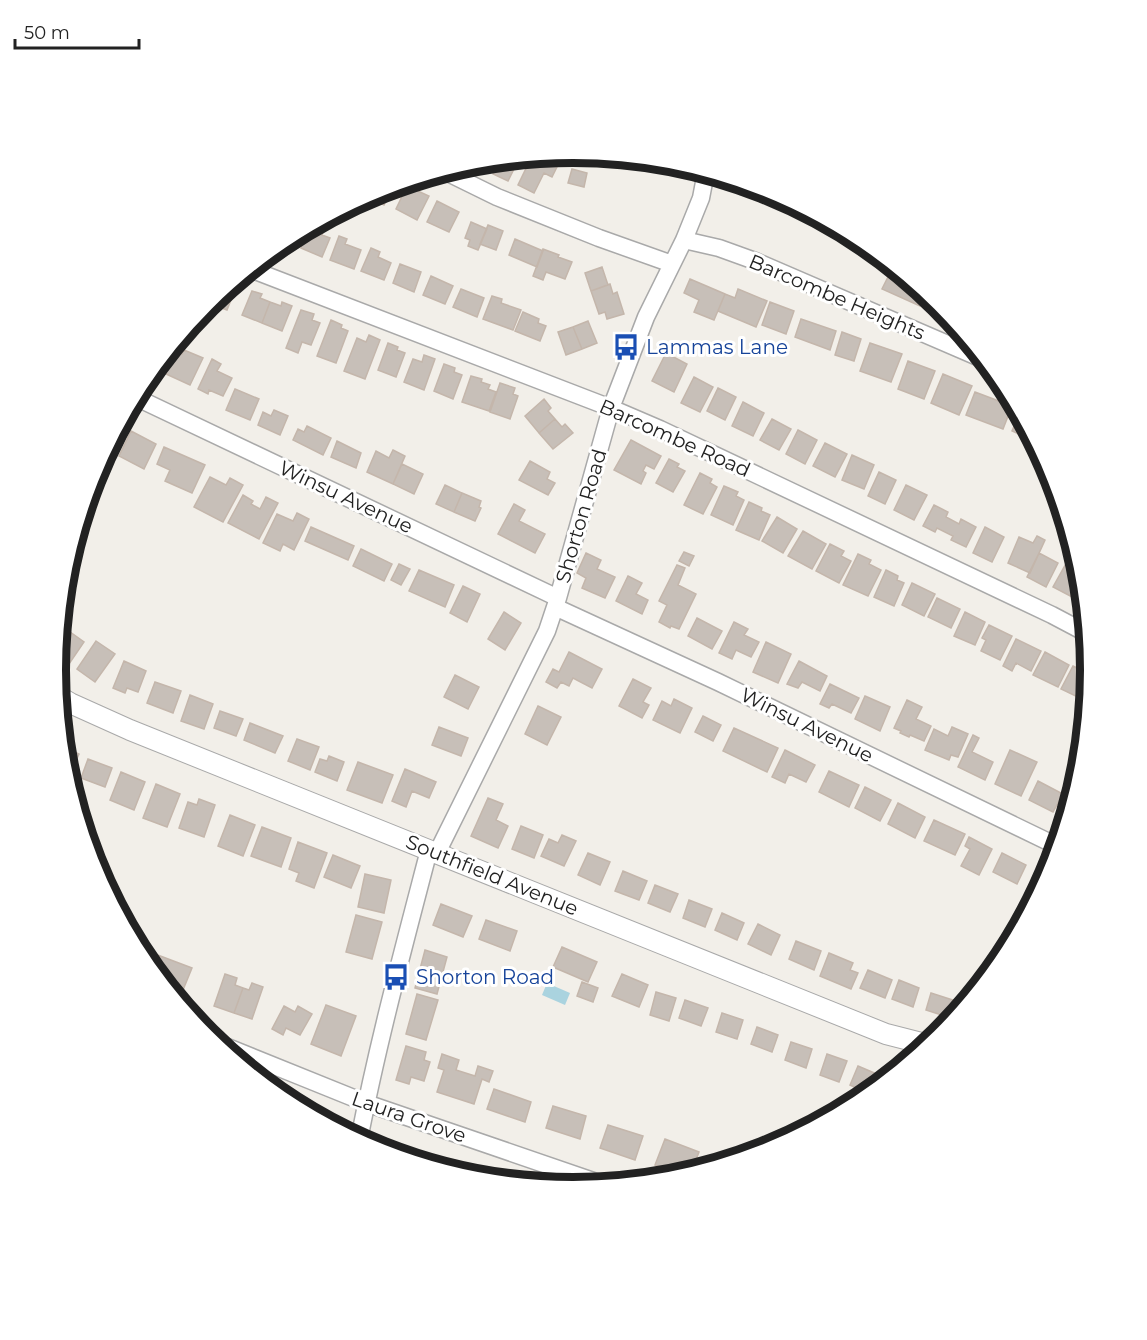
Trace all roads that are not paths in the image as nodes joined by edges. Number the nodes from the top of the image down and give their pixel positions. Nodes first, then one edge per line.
1 (455, 177) edge
2 (704, 180) edge
3 (684, 240) junction
4 (672, 264) junction
5 (258, 272) edge
6 (970, 354) edge
7 (144, 401) edge
8 (611, 408) junction
9 (556, 602) junction
10 (1079, 629) edge
11 (67, 701) edge
12 (1051, 842) edge
13 (433, 851) junction
14 (918, 1042) edge
15 (238, 1051) edge
16 (366, 1103) junction
17 (361, 1131) edge
18 (583, 1177) edge

1 - 4 street
2 - 3 street, Shorton Road
3 - 4 street, Shorton Road
3 - 6 street, Barcombe Heights
4 - 8 street, Shorton Road
5 - 8 street, Barcombe Road
7 - 9 street, Winsu Avenue
8 - 9 street, Shorton Road
8 - 10 street, Barcombe Road
9 - 12 street, Winsu Avenue
9 - 13 street, Shorton Road
11 - 13 street, Southfield Avenue
13 - 14 street, Southfield Avenue
13 - 16 street, Shorton Road
15 - 16 street, Laura Grove
16 - 17 street, Shorton Road
16 - 18 street, Laura Grove

